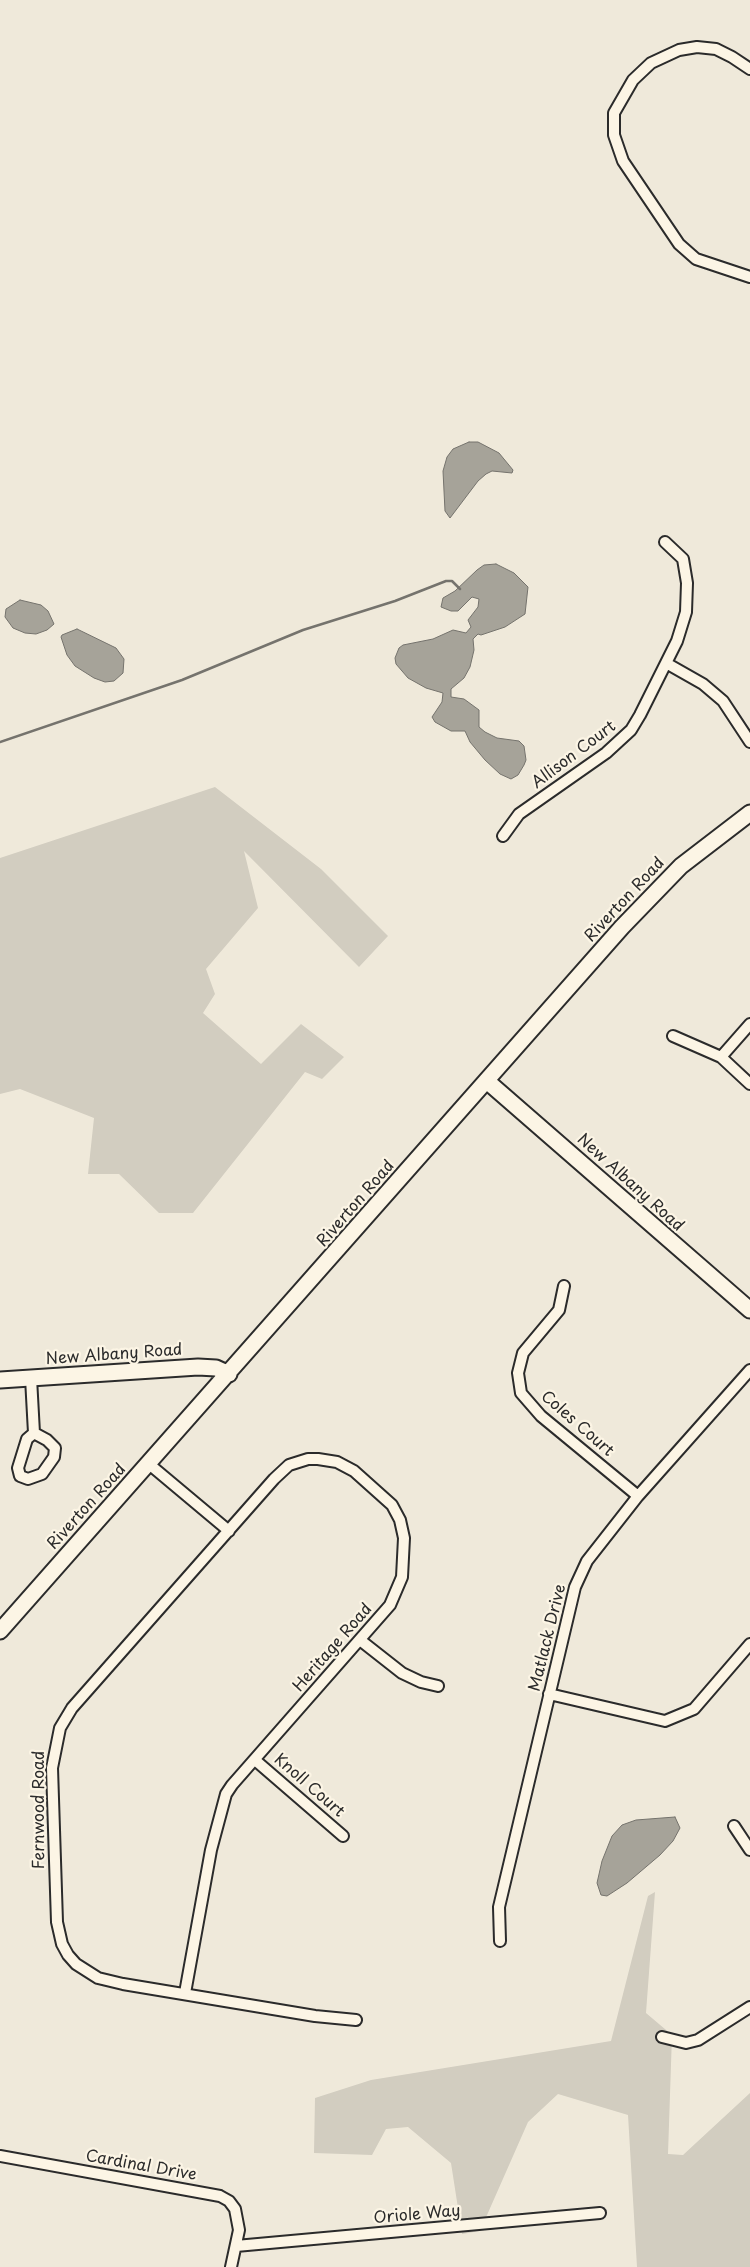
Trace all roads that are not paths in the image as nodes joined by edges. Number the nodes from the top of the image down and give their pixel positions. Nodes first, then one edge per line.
1 (750, 69) edge
2 (750, 277) edge
3 (665, 542) dead end
4 (666, 663) junction
5 (750, 742) edge
6 (750, 813) edge
7 (503, 836) dead end
8 (750, 1024) edge
9 (673, 1036) dead end
10 (721, 1057) junction
11 (488, 1082) junction
12 (750, 1084) edge
13 (564, 1286) dead end
14 (750, 1310) edge
15 (750, 1370) edge
16 (229, 1374) junction
17 (30, 1378) junction
18 (0, 1380) edge
19 (34, 1433) junction
20 (149, 1464) junction
21 (638, 1496) junction
22 (229, 1531) junction
23 (0, 1631) edge
24 (360, 1640) junction
25 (750, 1644) edge
26 (438, 1686) dead end
27 (549, 1694) junction
28 (255, 1760) junction
29 (734, 1826) dead end
30 (344, 1836) dead end
31 (750, 1850) edge
32 (500, 1941) dead end
33 (185, 1993) junction
34 (750, 2007) edge
35 (356, 2020) dead end
36 (662, 2037) dead end
37 (0, 2156) edge
38 (600, 2213) dead end
39 (236, 2246) junction
40 (231, 2267) edge

1 - 2 street
3 - 4 street, Allison Court
4 - 5 street
4 - 7 street, Allison Court
6 - 11 main road, Riverton Road
8 - 10 street
9 - 10 street
10 - 12 street
11 - 14 main road, New Albany Road
11 - 16 main road, Riverton Road
13 - 21 street, Coles Court
15 - 21 street, Matlack Drive
16 - 17 main road, New Albany Road
16 - 20 main road, Riverton Road
17 - 18 main road, New Albany Road
17 - 19 street
19 - 19 street
20 - 22 street
20 - 23 main road, Riverton Road
21 - 27 street, Matlack Drive
22 - 24 street, Heritage Road
22 - 33 street, Fernwood Road
24 - 26 street
24 - 28 street, Heritage Road
25 - 27 street
27 - 32 street, Matlack Drive
28 - 30 street, Knoll Court
28 - 33 street, Heritage Road
29 - 31 street
33 - 35 street, Fernwood Road
34 - 36 street
37 - 39 street, Cardinal Drive
38 - 39 street, Oriole Way
39 - 40 street, Cardinal Drive

